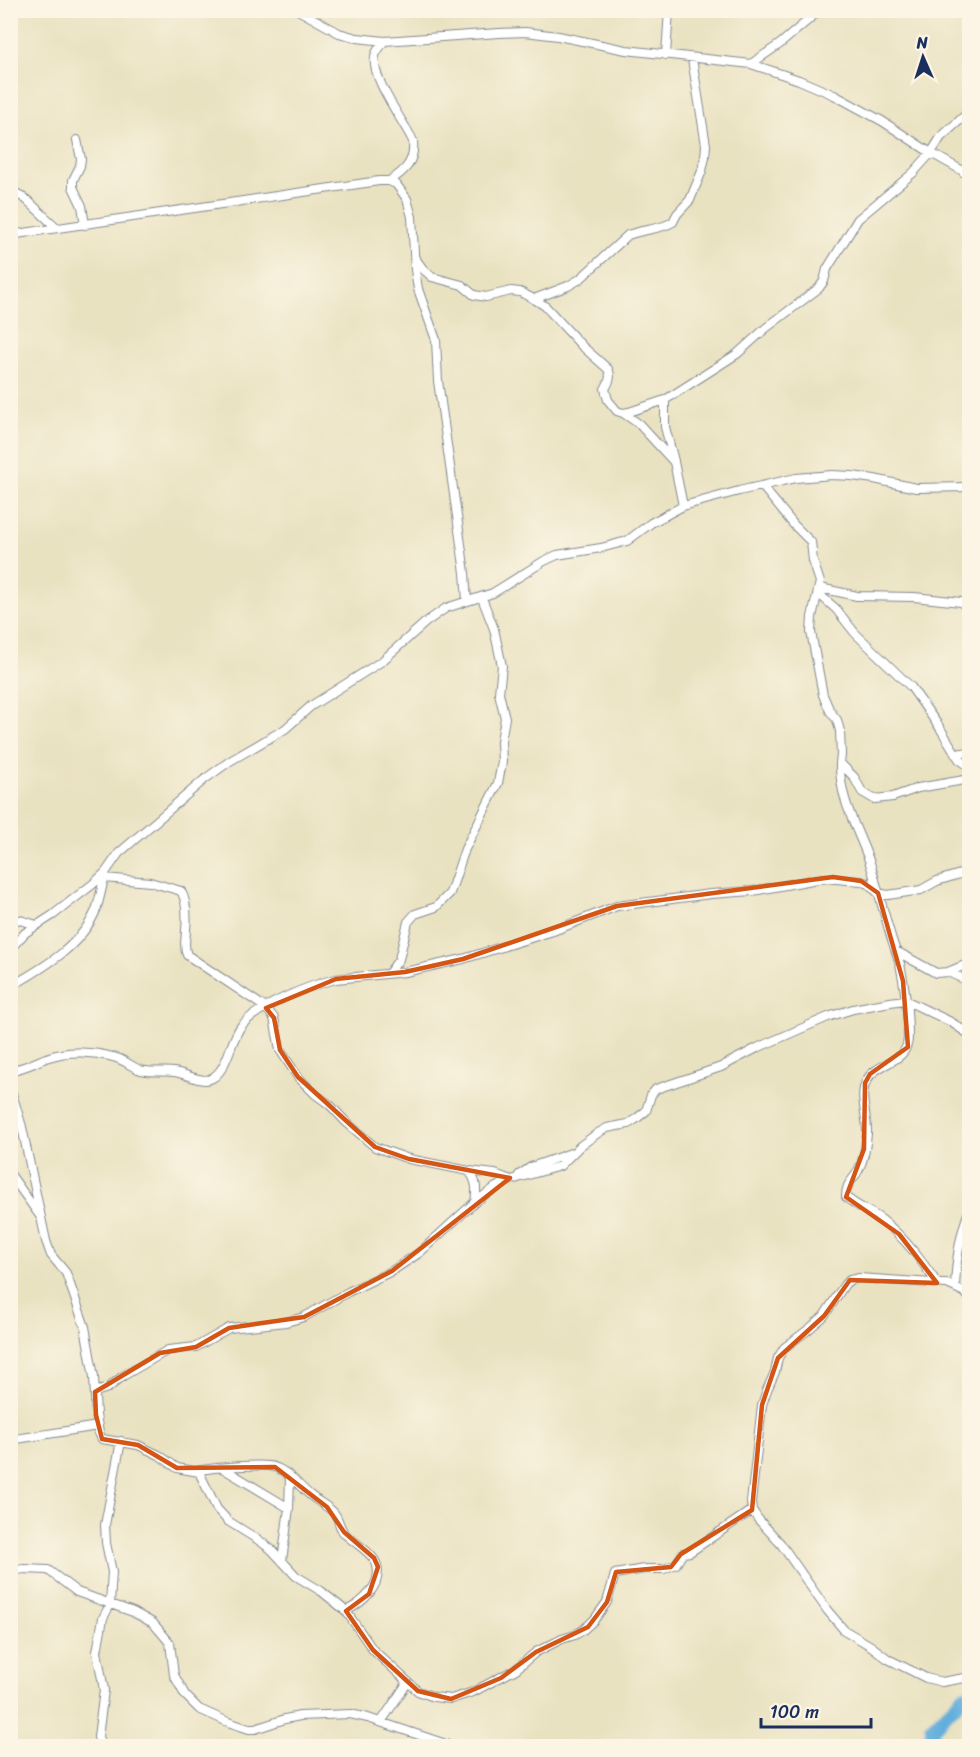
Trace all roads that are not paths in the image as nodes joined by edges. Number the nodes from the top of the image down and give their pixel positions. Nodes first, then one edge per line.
1 (298, 10) edge
2 (669, 10) edge
3 (820, 10) edge
4 (957, 10) edge
5 (969, 17) edge
6 (384, 41) junction
7 (666, 55) junction
8 (692, 58) junction
9 (751, 64) junction
10 (969, 111) edge
11 (77, 140) dead end
12 (931, 153) junction
13 (969, 164) edge
14 (966, 173) edge
15 (389, 181) junction
16 (10, 189) edge
17 (85, 225) junction
18 (57, 228) junction
19 (10, 235) edge
20 (414, 256) junction
21 (534, 298) junction
22 (665, 400) junction
23 (623, 413) junction
24 (674, 462) junction
25 (762, 486) junction
26 (969, 487) edge
27 (683, 506) junction
28 (819, 591) junction
29 (482, 598) junction
30 (467, 601) junction
31 (969, 615) edge
32 (969, 752) edge
33 (955, 754) junction
34 (840, 763) junction
35 (969, 767) edge
36 (969, 779) edge
37 (969, 871) edge
38 (105, 876) junction
39 (878, 893) junction
40 (10, 917) edge
41 (37, 925) junction
42 (10, 949) edge
43 (896, 951) junction
44 (969, 963) edge
45 (948, 972) junction
46 (389, 973) junction
47 (969, 982) edge
48 (10, 987) edge
49 (905, 1000) junction
50 (266, 1008) junction
51 (969, 1035) edge
52 (10, 1070) edge
53 (10, 1087) edge
54 (469, 1171) junction
55 (10, 1174) edge
56 (513, 1179) junction
57 (475, 1202) junction
58 (969, 1209) edge
59 (42, 1220) junction
60 (937, 1283) junction
61 (955, 1287) junction
62 (969, 1298) edge
63 (95, 1392) junction
64 (98, 1426) junction
65 (10, 1440) edge
66 (121, 1441) junction
67 (223, 1469) junction
68 (196, 1471) junction
69 (290, 1477) junction
70 (289, 1508) junction
71 (752, 1510) junction
72 (282, 1561) junction
73 (10, 1572) edge
74 (110, 1605) junction
75 (346, 1611) junction
76 (969, 1677) edge
77 (408, 1682) junction
78 (381, 1722) junction
79 (101, 1746) edge
80 (452, 1746) edge

1 - 6 street
2 - 7 street
3 - 9 street
4 - 5 street
6 - 7 street
6 - 15 street
7 - 8 street
8 - 9 street
8 - 21 street
9 - 12 street
10 - 12 street
11 - 17 street
12 - 14 street
12 - 22 street
13 - 14 street
15 - 17 street
15 - 20 street
16 - 18 street
17 - 18 street
18 - 19 street
20 - 21 street
20 - 30 street
21 - 23 street
22 - 23 street
22 - 24 street
23 - 24 street
24 - 27 street
25 - 26 street
25 - 27 street
25 - 28 street
27 - 29 street
28 - 31 street
28 - 33 street
28 - 34 street
29 - 30 street
29 - 46 street
30 - 38 street
32 - 33 street
33 - 35 street
34 - 36 street
34 - 39 street
37 - 39 street
38 - 41 street
38 - 48 street
38 - 50 street
39 - 43 street
39 - 46 street
40 - 41 street
41 - 42 street
43 - 45 street
43 - 49 street
44 - 45 street
45 - 47 street
46 - 50 street
49 - 51 street
49 - 56 street
49 - 60 street
50 - 52 street
50 - 54 street
53 - 59 street
54 - 56 street
54 - 57 street
55 - 59 street
56 - 57 street
57 - 63 street
58 - 61 street
59 - 63 street
60 - 61 street
60 - 71 street
61 - 62 street
63 - 64 street
64 - 65 street
64 - 66 street
66 - 68 street
66 - 74 street
67 - 68 street
67 - 69 street
67 - 70 street
68 - 72 street
69 - 70 street
69 - 75 street
70 - 72 street
71 - 76 street
71 - 77 street
72 - 75 street
73 - 74 street
74 - 78 street
74 - 79 street
75 - 77 street
77 - 78 street
78 - 80 street

